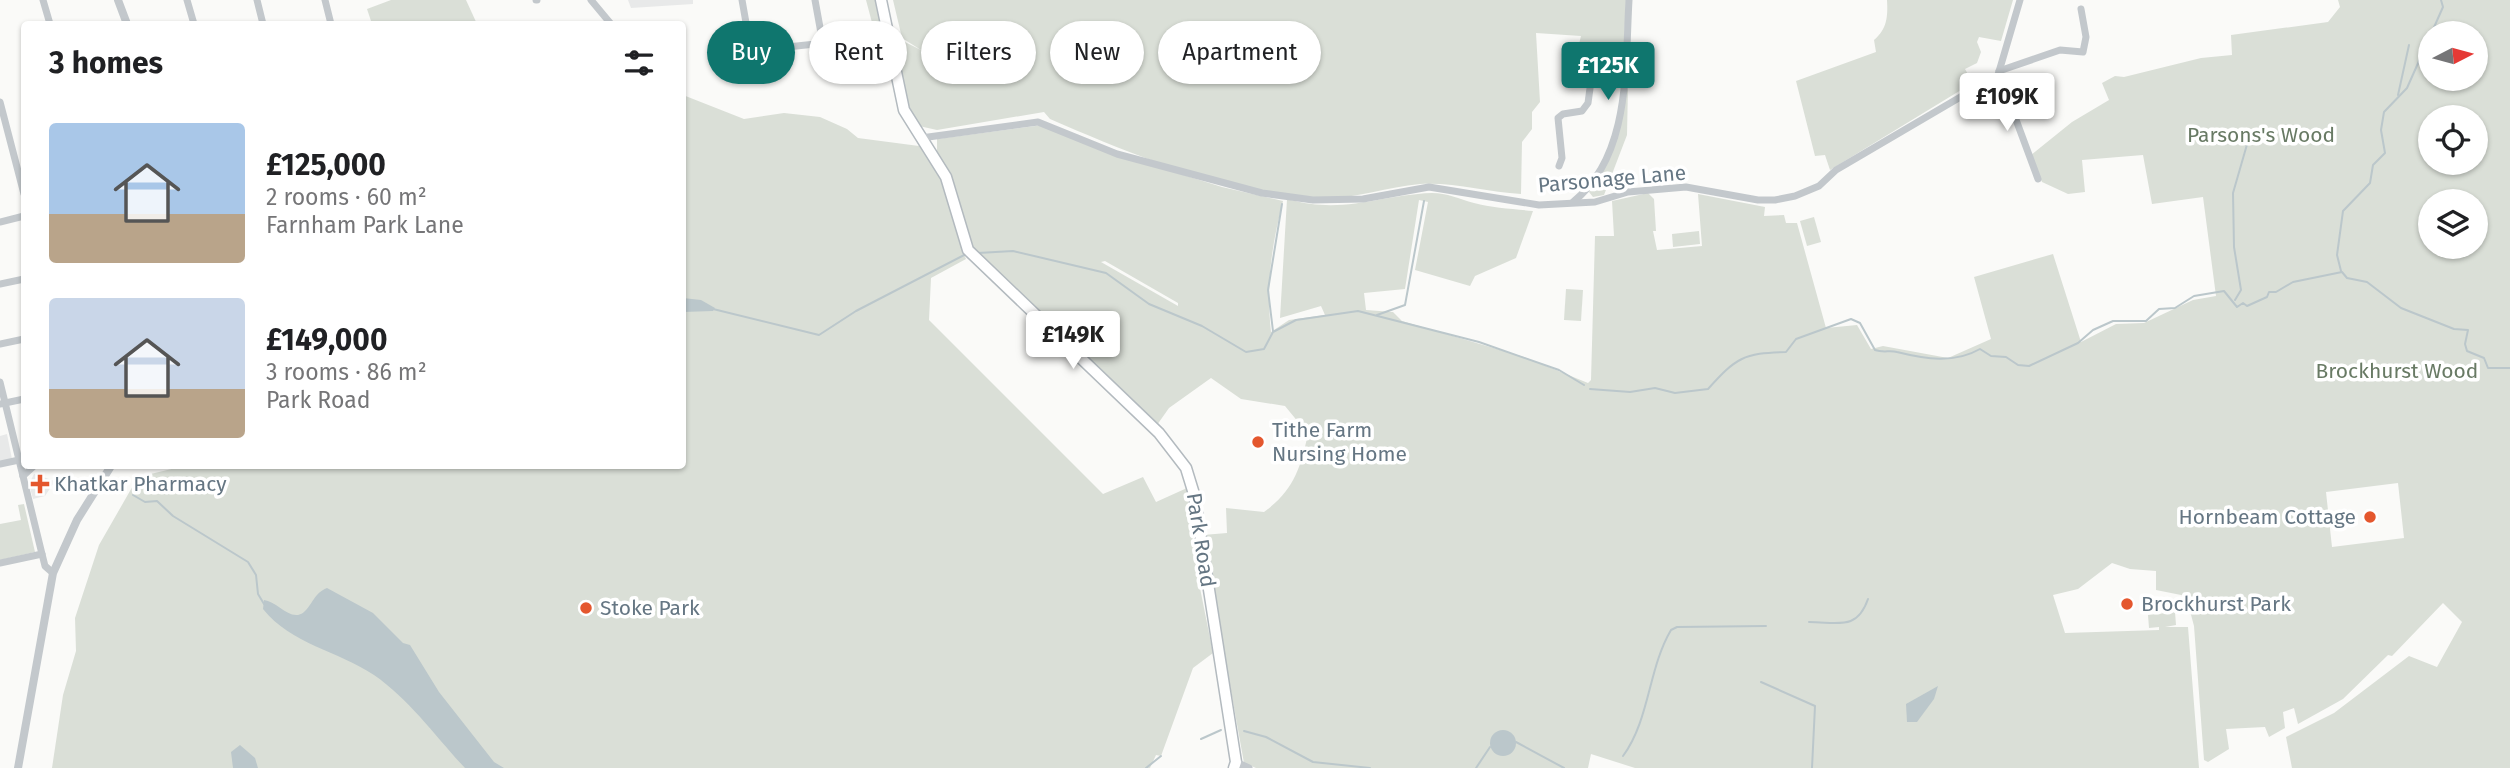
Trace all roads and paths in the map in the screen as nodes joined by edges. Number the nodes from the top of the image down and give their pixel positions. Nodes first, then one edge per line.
1 (43, 0) edge
2 (118, 0) edge
3 (187, 0) edge
4 (257, 0) edge
5 (324, 0) edge
6 (591, 0) edge
7 (742, 0) edge
8 (815, 0) edge
9 (881, 0) edge
10 (1629, 0) edge
11 (2020, 0) edge
12 (2081, 9) dead end
13 (49, 21) edge
14 (126, 21) edge
15 (193, 21) edge
16 (262, 21) edge
17 (330, 21) edge
18 (608, 21) edge
19 (819, 21) edge
20 (886, 21) edge
21 (809, 45) edge
22 (1999, 71) junction
23 (1625, 80) junction
24 (1987, 83) junction
25 (899, 84) edge
26 (0, 102) edge
27 (921, 138) junction
28 (1559, 166) dead end
29 (2038, 179) dead end
30 (21, 182) edge
31 (1572, 203) junction
32 (21, 217) edge
33 (0, 222) edge
34 (21, 280) edge
35 (0, 284) edge
36 (21, 340) edge
37 (0, 344) edge
38 (0, 383) edge
39 (21, 401) edge
40 (2, 404) edge
41 (19, 460) junction
42 (0, 464) edge
43 (21, 468) edge
44 (21, 469) edge
45 (31, 469) edge
46 (109, 469) edge
47 (23, 476) junction
48 (42, 554) junction
49 (0, 563) edge
50 (53, 572) junction
51 (1235, 765) edge
52 (18, 768) edge
53 (1249, 768) edge

1 - 13 street
2 - 14 street
3 - 15 street
4 - 16 street
5 - 17 street
6 - 18 street
7 - 21 street
8 - 19 street
9 - 20 main road, Park Road
10 - 23 street
11 - 22 street, Parsonage Lane
12 - 22 street
22 - 24 street, Parsonage Lane
23 - 28 street
23 - 31 street
24 - 29 street
24 - 31 street, Parsonage Lane
25 - 27 main road, Park Road
26 - 30 street
27 - 31 street, Parsonage Lane
27 - 51 main road, Park Road
32 - 33 street
34 - 35 street
36 - 37 street
38 - 40 street
39 - 40 street
40 - 41 street
41 - 42 street
41 - 43 street
44 - 47 street
45 - 47 street
46 - 50 street
47 - 48 street
48 - 49 street
48 - 50 street
50 - 52 street
51 - 53 street

